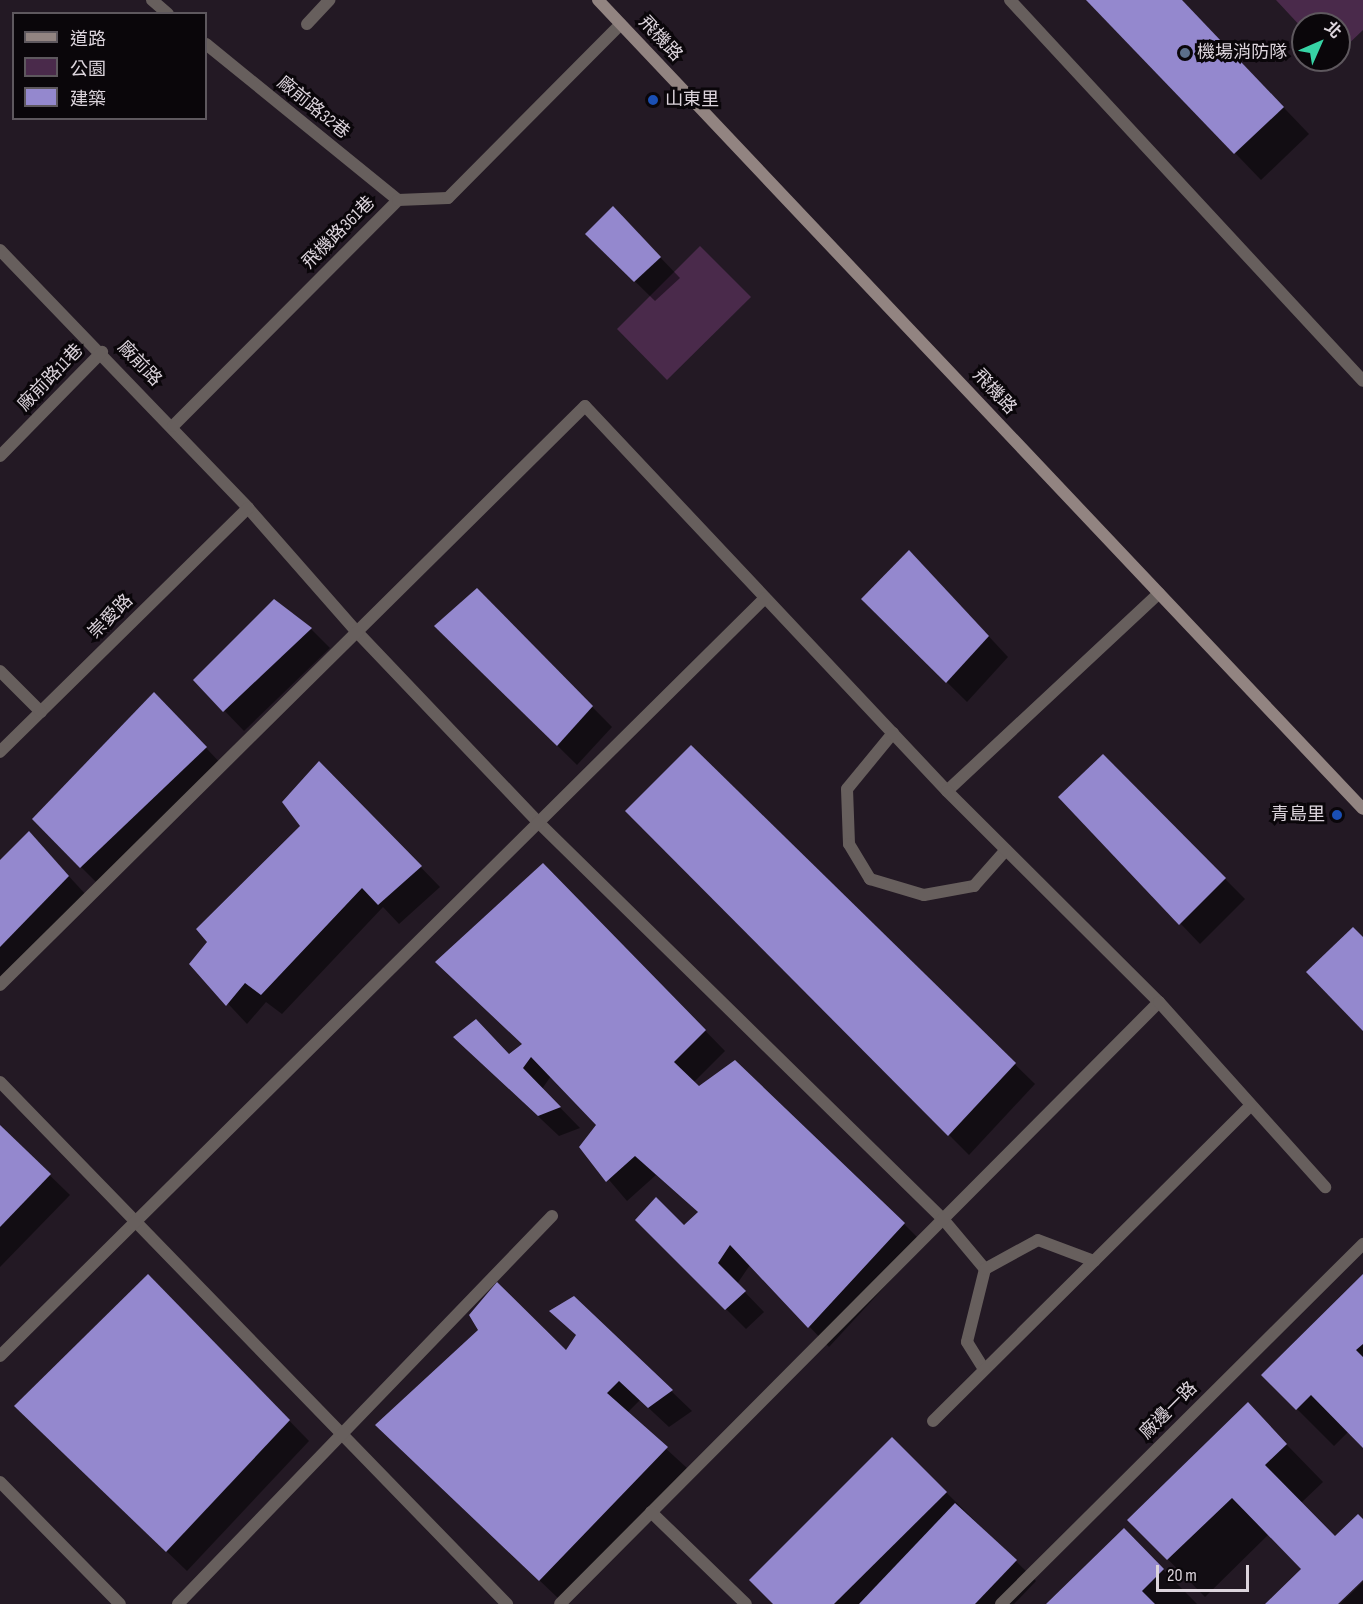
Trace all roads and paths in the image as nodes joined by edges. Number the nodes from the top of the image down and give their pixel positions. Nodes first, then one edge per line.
1 (152, 0) edge
2 (329, 0) edge
3 (598, 0) edge
4 (1010, 0) edge
5 (166, 12) edge
6 (307, 24) dead end
7 (621, 24) junction
8 (207, 45) edge
9 (398, 200) junction
10 (0, 250) edge
11 (102, 351) junction
12 (1363, 381) edge
13 (173, 426) junction
14 (0, 456) edge
15 (248, 508) junction
16 (1159, 593) junction
17 (765, 598) junction
18 (357, 632) junction
19 (0, 671) edge
20 (41, 712) junction
21 (893, 733) junction
22 (0, 752) edge
23 (947, 791) junction
24 (1363, 809) edge
25 (538, 822) junction
26 (1006, 850) junction
27 (0, 985) edge
28 (1158, 1002) junction
29 (0, 1082) edge
30 (1251, 1105) junction
31 (1325, 1187) dead end
32 (552, 1216) dead end
33 (943, 1219) junction
34 (134, 1220) junction
35 (1363, 1244) edge
36 (1094, 1261) junction
37 (985, 1269) junction
38 (0, 1356) edge
39 (984, 1369) junction
40 (933, 1421) dead end
41 (343, 1435) junction
42 (0, 1482) edge
43 (651, 1512) junction
44 (120, 1604) edge
45 (178, 1604) edge
46 (507, 1604) edge
47 (560, 1604) edge
48 (746, 1604) edge
49 (1001, 1604) edge

1 - 5 street
2 - 6 street
3 - 7 street, 飛機路
4 - 12 street
7 - 9 street, 飛機路361巷
7 - 16 street, 飛機路
8 - 9 street, 廠前路32巷
9 - 13 street, 飛機路361巷
10 - 11 street, 廠前路
11 - 13 street, 廠前路
11 - 14 street, 廠前路11巷
13 - 15 street, 廠前路
15 - 18 street, 廠前路
15 - 20 street, 崇愛路
16 - 23 street
16 - 24 street, 飛機路
17 - 18 street
17 - 21 street
17 - 25 street
18 - 25 street, 廠前路
18 - 27 street
19 - 20 street
20 - 22 street, 崇愛路
21 - 23 street
21 - 26 street
23 - 26 street
25 - 33 street, 廠前路
25 - 34 street
26 - 28 street
28 - 30 street
28 - 33 street
29 - 34 street
30 - 31 street
30 - 36 street
32 - 41 street
33 - 37 street, 廠前路
33 - 43 street
34 - 38 street
34 - 41 street
35 - 49 street, 廠邊一路
36 - 37 street
36 - 39 street
37 - 39 street
39 - 40 street
41 - 45 street
41 - 46 street
42 - 44 street
43 - 47 street
43 - 48 street

